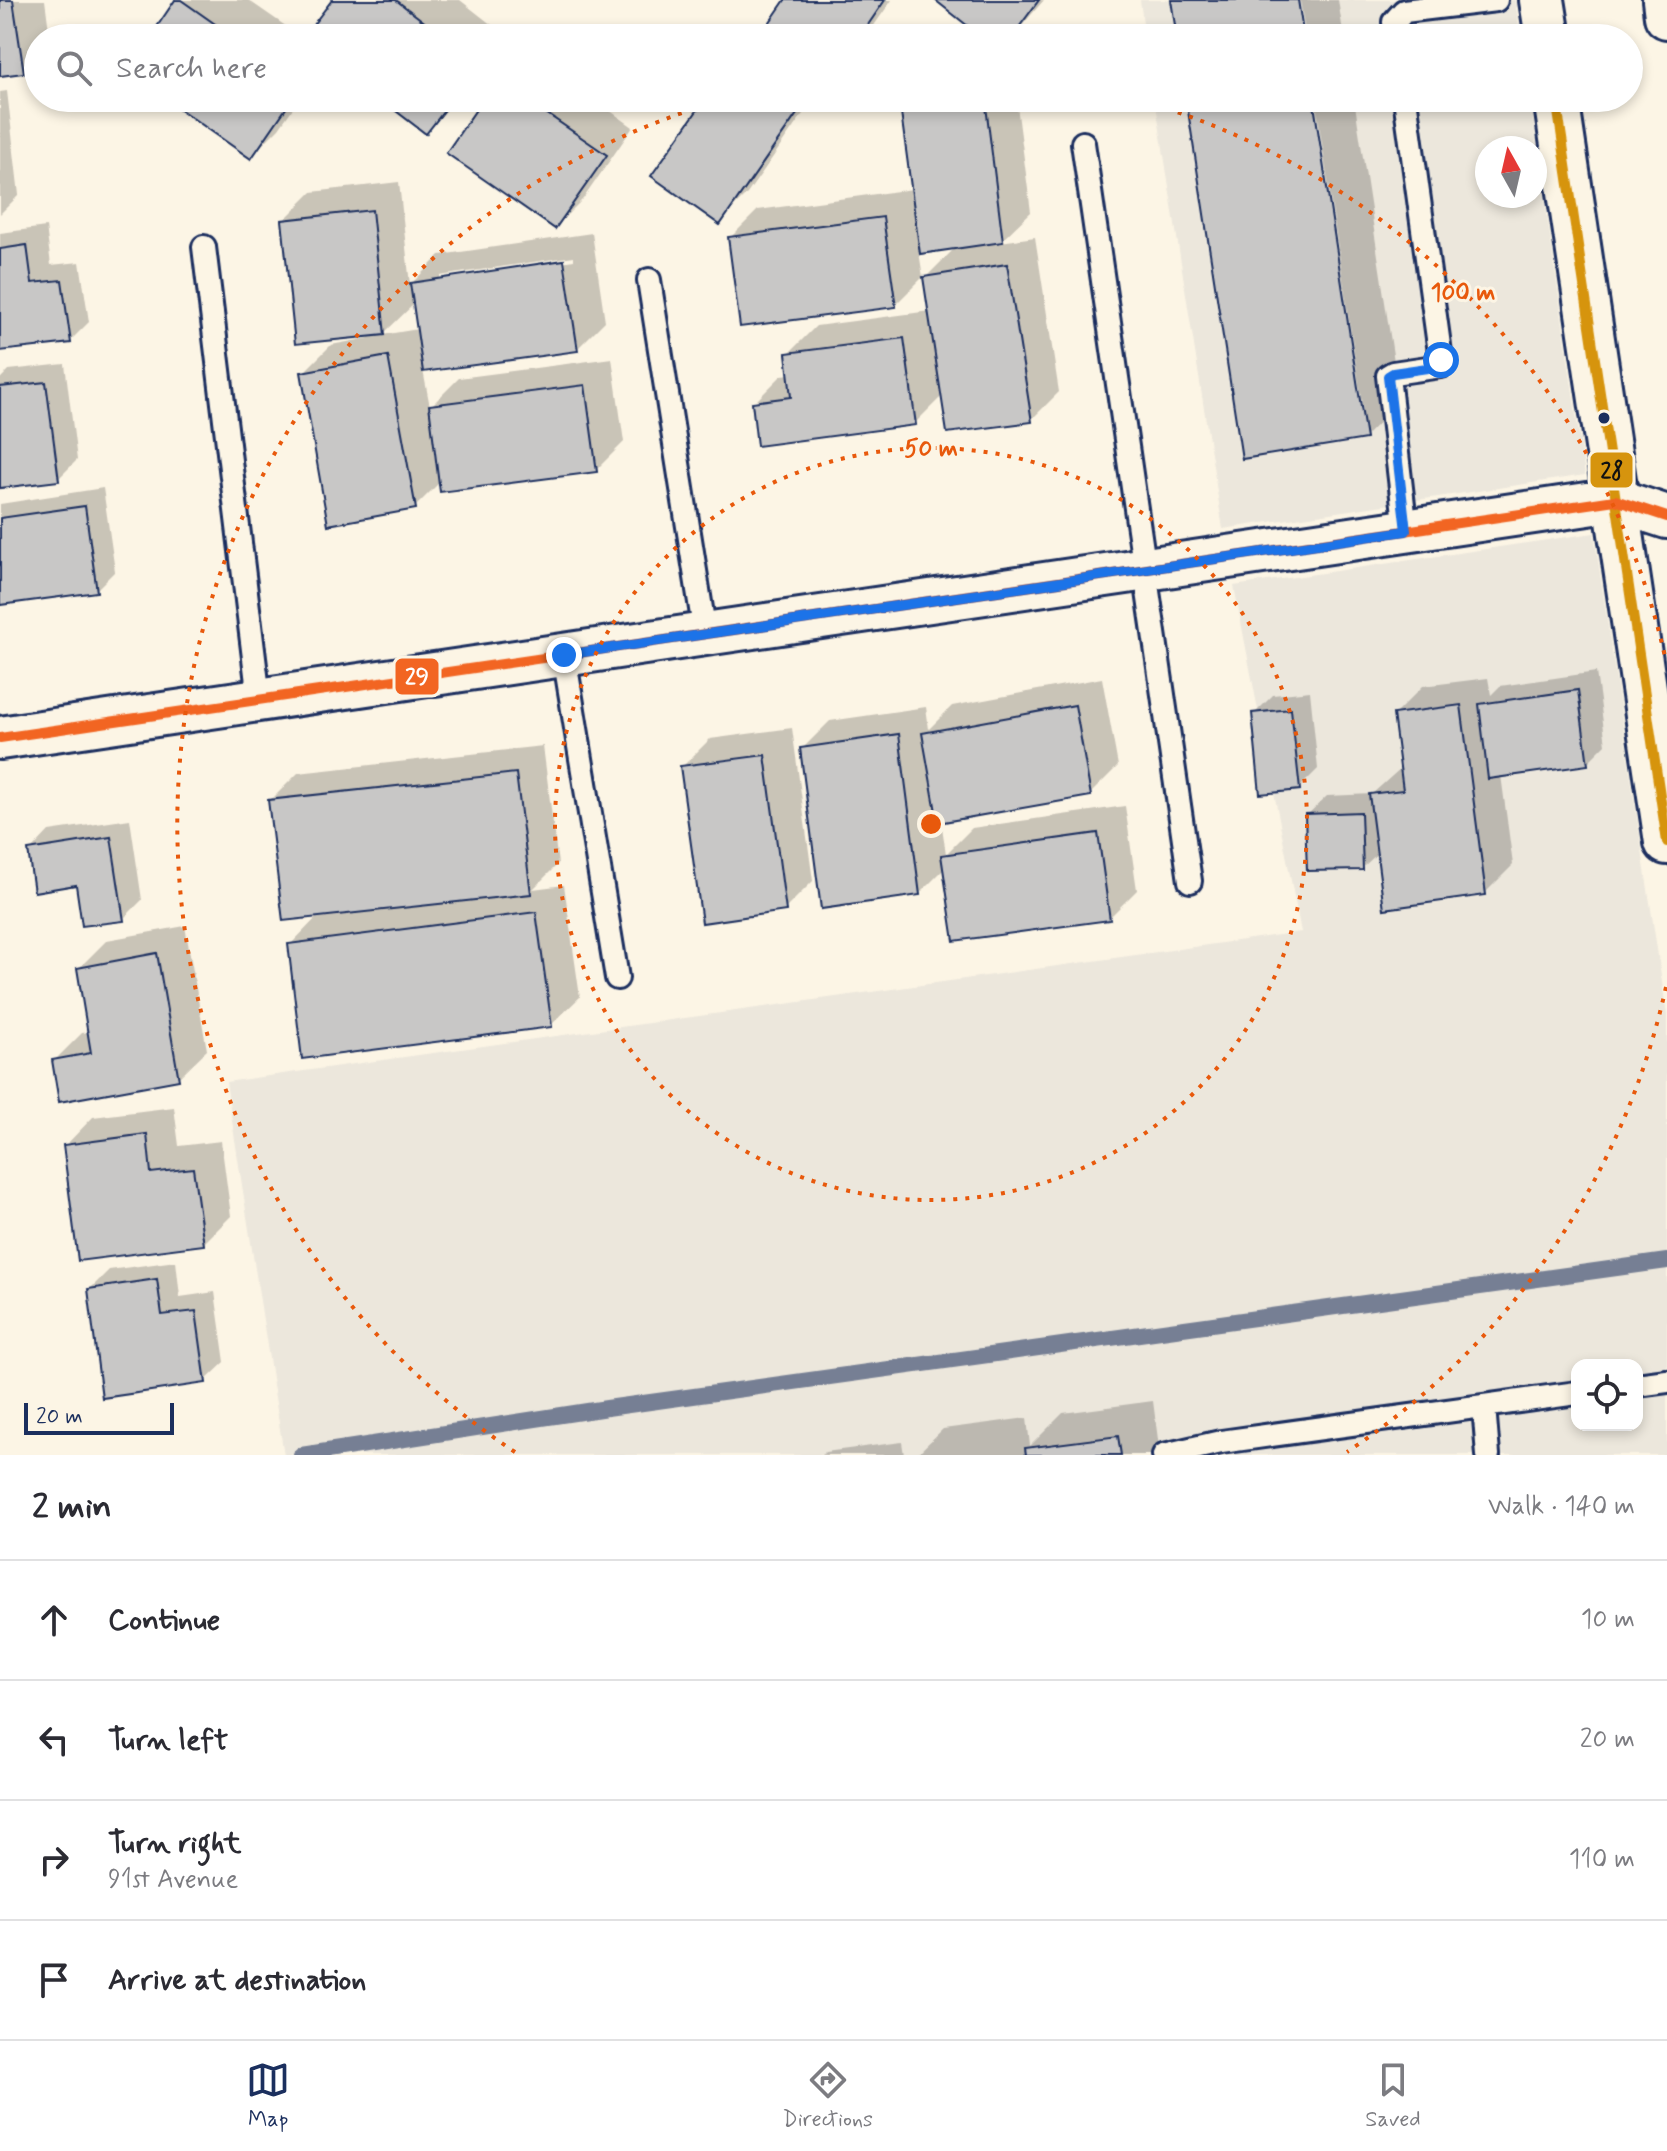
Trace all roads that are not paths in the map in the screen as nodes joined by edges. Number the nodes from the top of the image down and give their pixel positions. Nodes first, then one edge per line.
1 (1496, 0) edge
2 (1542, 0) edge
3 (1665, 0) edge
4 (1667, 16) edge
5 (1394, 24) edge
6 (1546, 24) edge
7 (1407, 112) edge
8 (1558, 112) edge
9 (1083, 143) dead end
10 (204, 247) dead end
11 (649, 280) dead end
12 (1615, 500) junction
13 (1667, 517) edge
14 (1406, 531) junction
15 (1144, 569) junction
16 (705, 634) junction
17 (564, 655) junction
18 (259, 699) junction
19 (0, 738) edge
20 (1667, 842) edge
21 (1190, 881) dead end
22 (617, 978) dead end
23 (1667, 1381) edge
24 (1643, 1384) edge
25 (1571, 1394) edge
26 (1484, 1406) junction
27 (1222, 1448) edge
28 (1164, 1455) edge
29 (1488, 1455) edge

1 - 5 lane
2 - 6 main road
3 - 4 main road
7 - 14 lane
8 - 12 main road
9 - 15 lane
10 - 18 lane
11 - 16 lane
12 - 13 street
12 - 14 street
12 - 20 main road
14 - 15 street
15 - 16 street
15 - 21 lane
16 - 17 street
17 - 18 street
17 - 22 lane
18 - 19 street
23 - 24 lane
25 - 26 lane
26 - 27 lane
26 - 29 lane
27 - 28 lane

